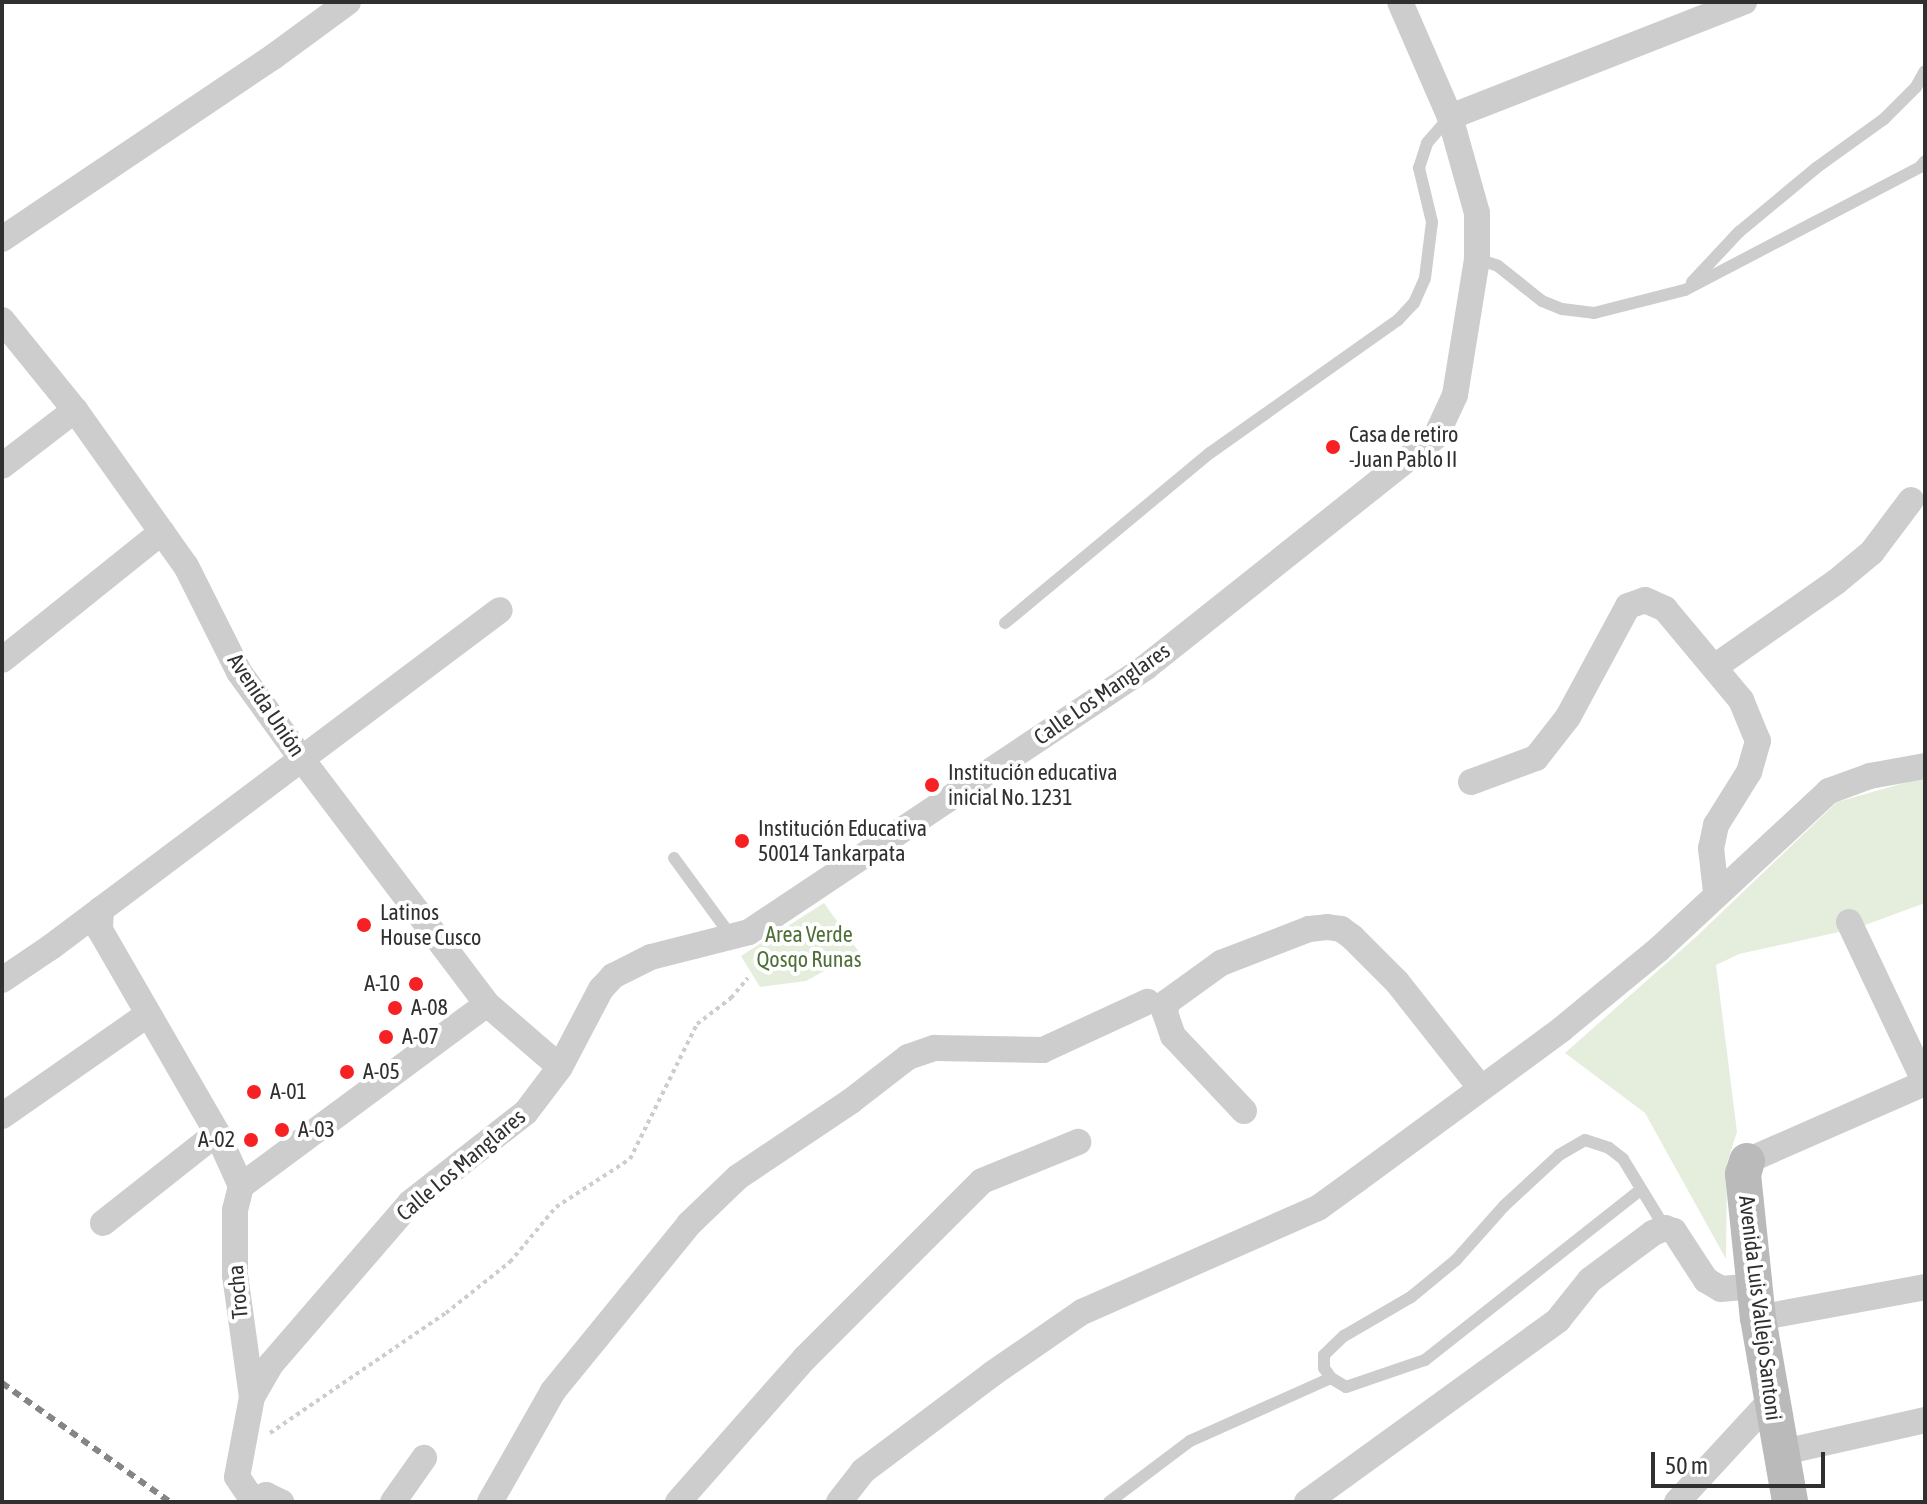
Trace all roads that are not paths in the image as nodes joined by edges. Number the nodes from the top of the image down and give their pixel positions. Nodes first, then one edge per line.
1 (348, 2) edge
2 (1400, 2) edge
3 (1744, 2) edge
4 (1925, 71) edge
5 (1450, 117) junction
6 (1925, 161) edge
7 (2, 239) edge
8 (1477, 259) junction
9 (1685, 290) junction
10 (3, 323) edge
11 (75, 410) junction
12 (2, 466) edge
13 (1911, 500) dead end
14 (162, 532) junction
15 (500, 610) dead end
16 (1005, 623) dead end
17 (2, 660) edge
18 (1716, 666) junction
19 (301, 758) junction
20 (1925, 766) edge
21 (1471, 782) dead end
22 (674, 858) dead end
23 (1716, 892) junction
24 (101, 909) junction
25 (1849, 922) dead end
26 (733, 939) junction
27 (2, 980) edge
28 (1147, 1002) dead end
29 (487, 1004) junction
30 (147, 1015) junction
31 (560, 1067) junction
32 (1925, 1083) edge
33 (1480, 1087) junction
34 (1244, 1111) dead end
35 (2, 1116) edge
36 (217, 1133) junction
37 (1078, 1142) dead end
38 (1747, 1161) joint
39 (241, 1186) junction
40 (1640, 1190) junction
41 (103, 1223) dead end
42 (1665, 1228) junction
43 (1925, 1287) edge
44 (1756, 1302) junction
45 (1331, 1378) junction
46 (252, 1397) junction
47 (1771, 1400) junction
48 (1925, 1420) edge
49 (1779, 1453) junction
50 (424, 1458) dead end
51 (253, 1502) edge
52 (281, 1502) edge
53 (393, 1502) edge
54 (490, 1502) edge
55 (678, 1502) edge
56 (839, 1502) edge
57 (1109, 1502) edge
58 (1307, 1502) edge
59 (1677, 1502) edge
60 (1790, 1502) edge

1 - 7 street
2 - 5 street, Calle Los Manglares
3 - 5 street
4 - 9 lane
5 - 8 street, Calle Los Manglares
5 - 16 lane
6 - 9 lane
8 - 9 lane
8 - 26 street, Calle Los Manglares
10 - 11 street, Avenida Unión
11 - 12 street
11 - 14 street, Avenida Unión
13 - 18 street
14 - 17 street
14 - 19 street, Avenida Unión
15 - 19 street
18 - 21 street
18 - 23 street
19 - 24 street
19 - 29 street, Avenida Unión
20 - 23 street
22 - 26 lane
23 - 33 street
24 - 27 street
24 - 30 street
25 - 32 street
26 - 31 street, Calle Los Manglares
28 - 54 street
29 - 31 street, Avenida Unión
29 - 39 street
30 - 35 street
30 - 36 street
31 - 46 street, Calle Los Manglares
32 - 38 street
33 - 34 street
33 - 56 street
36 - 39 street
36 - 41 street
37 - 55 street
38 - 44 street, Avenida Luis Vallejo Santoni
39 - 46 street, Trocha
40 - 42 lane
40 - 45 lane
40 - 45 lane
42 - 44 street
42 - 58 street
43 - 44 street
44 - 47 street, Avenida Luis Vallejo Santoni
45 - 57 lane
46 - 51 street, Calle Los Manglares
47 - 49 street, Avenida Luis Vallejo Santoni
47 - 59 street
48 - 49 street
49 - 60 street, Avenida Luis Vallejo Santoni
50 - 53 street
51 - 52 street

